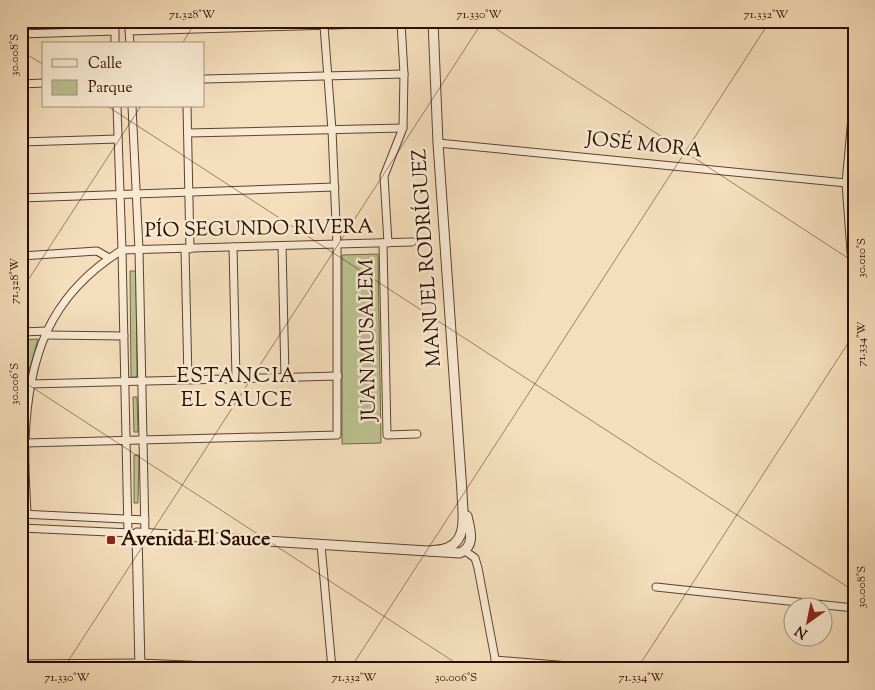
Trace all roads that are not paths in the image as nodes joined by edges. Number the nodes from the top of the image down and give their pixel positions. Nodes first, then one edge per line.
1 (433, 21) edge
2 (324, 26) junction
3 (21, 34) edge
4 (115, 42) edge
5 (130, 42) edge
6 (404, 74) junction
7 (328, 76) junction
8 (205, 79) edge
9 (42, 83) edge
10 (21, 84) edge
11 (854, 96) edge
12 (117, 108) edge
13 (132, 108) edge
14 (187, 108) edge
15 (404, 128) junction
16 (332, 130) junction
17 (188, 133) junction
18 (118, 139) junction
19 (21, 142) edge
20 (438, 143) junction
21 (846, 183) junction
22 (335, 187) junction
23 (189, 192) junction
24 (136, 194) junction
25 (120, 195) junction
26 (21, 198) edge
27 (412, 242) dead end
28 (386, 243) junction
29 (282, 246) junction
30 (337, 246) junction
31 (233, 247) junction
32 (188, 249) junction
33 (122, 250) junction
34 (139, 250) junction
35 (21, 256) edge
36 (110, 258) junction
37 (854, 293) edge
38 (21, 332) edge
39 (46, 333) junction
40 (124, 336) junction
41 (338, 376) junction
42 (285, 377) junction
43 (236, 378) junction
44 (188, 379) junction
45 (141, 380) junction
46 (125, 381) junction
47 (30, 384) junction
48 (417, 434) dead end
49 (126, 440) junction
50 (143, 440) junction
51 (25, 443) junction
52 (462, 492) junction
53 (24, 514) edge
54 (128, 520) junction
55 (145, 520) junction
56 (21, 528) edge
57 (137, 533) junction
58 (321, 545) junction
59 (465, 551) junction
60 (430, 552) junction
61 (656, 587) dead end
62 (854, 608) edge
63 (495, 660) junction
64 (21, 664) edge
65 (140, 666) edge
66 (276, 669) edge
67 (332, 669) edge
68 (497, 669) edge
69 (607, 669) edge

1 - 20 street, MANUEL RODRÍGUEZ
2 - 5 street
2 - 6 street
2 - 7 street
3 - 4 street
6 - 7 street
6 - 15 street
7 - 8 street
7 - 16 street
9 - 10 street
11 - 21 street
12 - 18 street
13 - 24 street
14 - 17 street
15 - 16 street
15 - 28 street
16 - 17 street
16 - 22 street
17 - 23 street
18 - 19 street
18 - 25 street
20 - 21 street, JOSÉ MORA
20 - 52 street, MANUEL RODRÍGUEZ
21 - 37 street
22 - 23 street
22 - 30 street
23 - 24 street
23 - 32 street
24 - 25 street
24 - 34 street
25 - 26 street
25 - 33 street
27 - 28 street, PÍO SEGUNDO RIVERA
28 - 30 street, PÍO SEGUNDO RIVERA
28 - 48 street, JUAN MUSALEM
29 - 30 street, PÍO SEGUNDO RIVERA
29 - 31 street, PÍO SEGUNDO RIVERA
29 - 42 street
30 - 41 street
31 - 32 street, PÍO SEGUNDO RIVERA
31 - 43 street
32 - 34 street, PÍO SEGUNDO RIVERA
32 - 44 street
33 - 34 street, PÍO SEGUNDO RIVERA
33 - 36 street, PÍO SEGUNDO RIVERA
33 - 40 street
34 - 45 street
35 - 36 street
36 - 39 street, PÍO SEGUNDO RIVERA
38 - 39 street
39 - 40 street
39 - 47 street, PÍO SEGUNDO RIVERA
40 - 46 street
41 - 42 street
41 - 50 street
42 - 43 street
43 - 44 street
44 - 45 street
45 - 46 street
45 - 50 street
46 - 47 street
46 - 49 street
47 - 51 street, PÍO SEGUNDO RIVERA
49 - 50 street
49 - 51 street
49 - 54 street
50 - 55 street
51 - 53 street, PÍO SEGUNDO RIVERA
52 - 59 street, MANUEL RODRÍGUEZ
52 - 60 street, MANUEL RODRÍGUEZ
53 - 54 street
54 - 55 street
54 - 57 street
55 - 57 street
56 - 57 street
57 - 58 street
57 - 65 street
58 - 60 street
58 - 67 street
59 - 60 street
59 - 63 street
61 - 62 street
63 - 68 street
63 - 69 street
64 - 65 street
65 - 66 street

